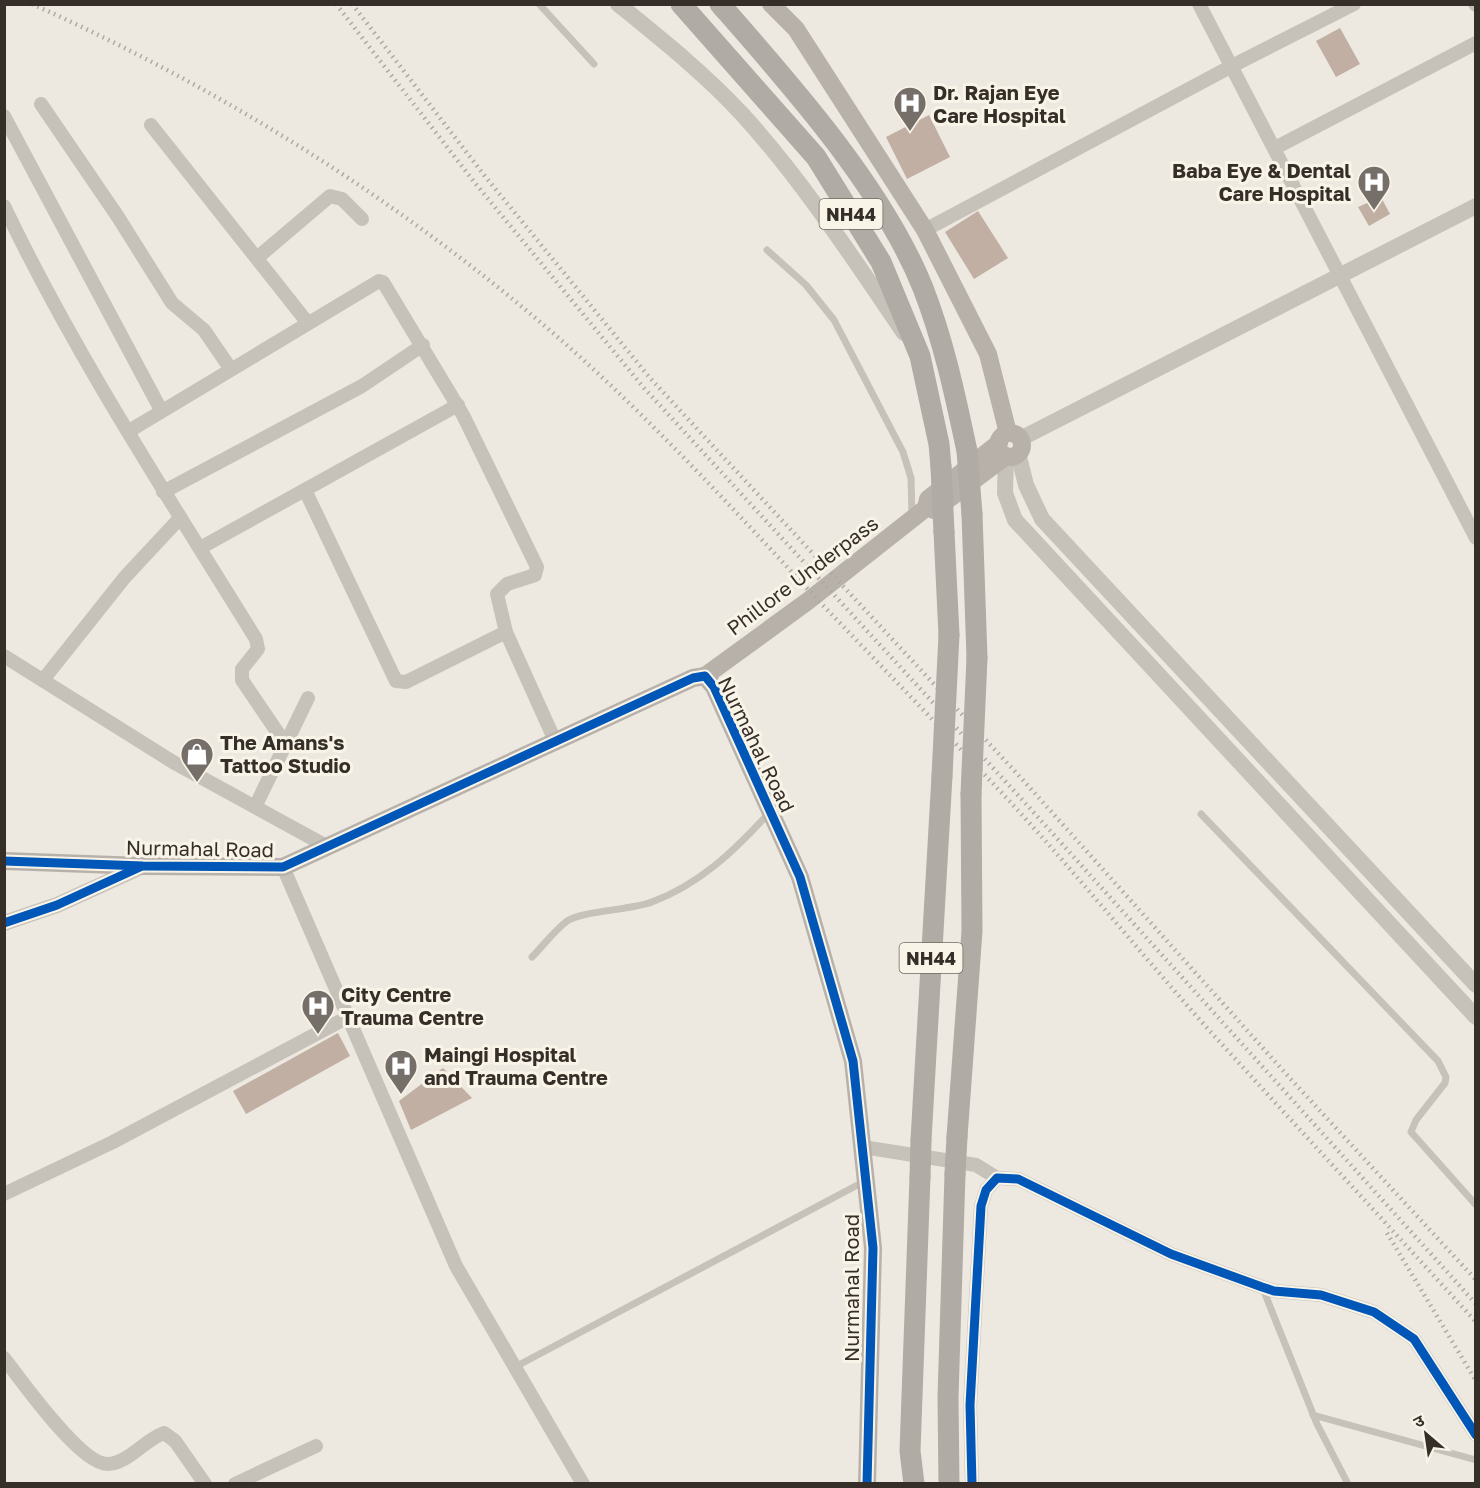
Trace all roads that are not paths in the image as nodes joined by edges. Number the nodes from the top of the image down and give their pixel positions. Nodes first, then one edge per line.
1 (539, 4) edge
2 (618, 4) edge
3 (681, 4) edge
4 (720, 4) edge
5 (771, 4) edge
6 (1199, 4) edge
7 (1353, 4) edge
8 (1476, 43) edge
9 (594, 64) dead end
10 (1232, 66) junction
11 (41, 104) dead end
12 (4, 116) edge
13 (151, 125) dead end
14 (1275, 148) junction
15 (4, 206) edge
16 (1476, 206) edge
17 (362, 219) dead end
18 (925, 230) junction
19 (766, 250) dead end
20 (257, 258) junction
21 (1340, 274) junction
22 (307, 322) junction
23 (423, 345) junction
24 (920, 356) junction
25 (230, 368) junction
26 (458, 405) junction
27 (161, 410) junction
28 (129, 431) junction
29 (1010, 446) junction
30 (305, 490) junction
31 (163, 492) junction
32 (919, 513) junction
33 (180, 518) junction
34 (1476, 538) edge
35 (200, 548) junction
36 (506, 632) junction
37 (4, 656) edge
38 (705, 676) junction
39 (43, 680) junction
40 (308, 698) dead end
41 (556, 743) junction
42 (286, 745) junction
43 (255, 807) junction
44 (770, 812) junction
45 (1201, 814) dead end
46 (328, 847) junction
47 (4, 861) edge
48 (143, 866) junction
49 (283, 867) junction
50 (4, 924) edge
51 (532, 957) dead end
52 (1476, 985) edge
53 (348, 1017) junction
54 (1476, 1017) edge
55 (863, 1147) junction
56 (998, 1178) junction
57 (867, 1179) junction
58 (4, 1194) edge
59 (1476, 1205) edge
60 (1262, 1287) junction
61 (4, 1358) edge
62 (515, 1367) junction
63 (1313, 1415) junction
64 (1476, 1434) edge
65 (316, 1446) dead end
66 (1476, 1460) edge
67 (205, 1484) edge
68 (235, 1484) edge
69 (583, 1484) edge
70 (867, 1484) edge
71 (914, 1484) edge
72 (950, 1484) edge
73 (972, 1484) edge
74 (1348, 1484) edge

1 - 9 lane
2 - 24 street
3 - 24 highway, NH44
4 - 72 highway, NH44, bridge
5 - 18 main road
6 - 10 street
7 - 10 street
8 - 14 street
10 - 14 street
10 - 18 street
11 - 25 street
12 - 27 street
13 - 20 street
14 - 21 street
15 - 28 street
16 - 21 street
17 - 20 street
18 - 29 main road
19 - 32 lane
20 - 22 street
21 - 29 street
21 - 34 street
22 - 23 street
22 - 25 street
23 - 26 street
23 - 31 street
24 - 71 highway, NH44, bridge
25 - 27 street
26 - 30 street
26 - 36 street
27 - 28 street
28 - 31 street
29 - 32 main road, Phillore Underpass
29 - 52 street
29 - 54 street
30 - 35 street
30 - 36 street
31 - 33 street
32 - 38 main road, Phillore Underpass
33 - 35 street
33 - 39 street
35 - 42 street
36 - 41 street
37 - 39 street
38 - 41 main road, Nurmahal Road
38 - 44 main road, Nurmahal Road
39 - 43 street
40 - 42 street
41 - 46 main road, Nurmahal Road
42 - 43 street
43 - 46 street
44 - 51 lane
44 - 55 main road, Nurmahal Road
45 - 59 lane
46 - 49 main road, Nurmahal Road
47 - 48 main road, Nurmahal Road
48 - 49 main road, Nurmahal Road
48 - 50 street
49 - 53 street
53 - 58 street
53 - 62 street
55 - 56 street
55 - 57 main road, Nurmahal Road
56 - 60 street
56 - 73 street
57 - 62 lane
57 - 70 main road, Nurmahal Road
60 - 63 lane
60 - 64 street
61 - 67 street
62 - 69 street
63 - 66 lane
63 - 74 lane
65 - 68 street

